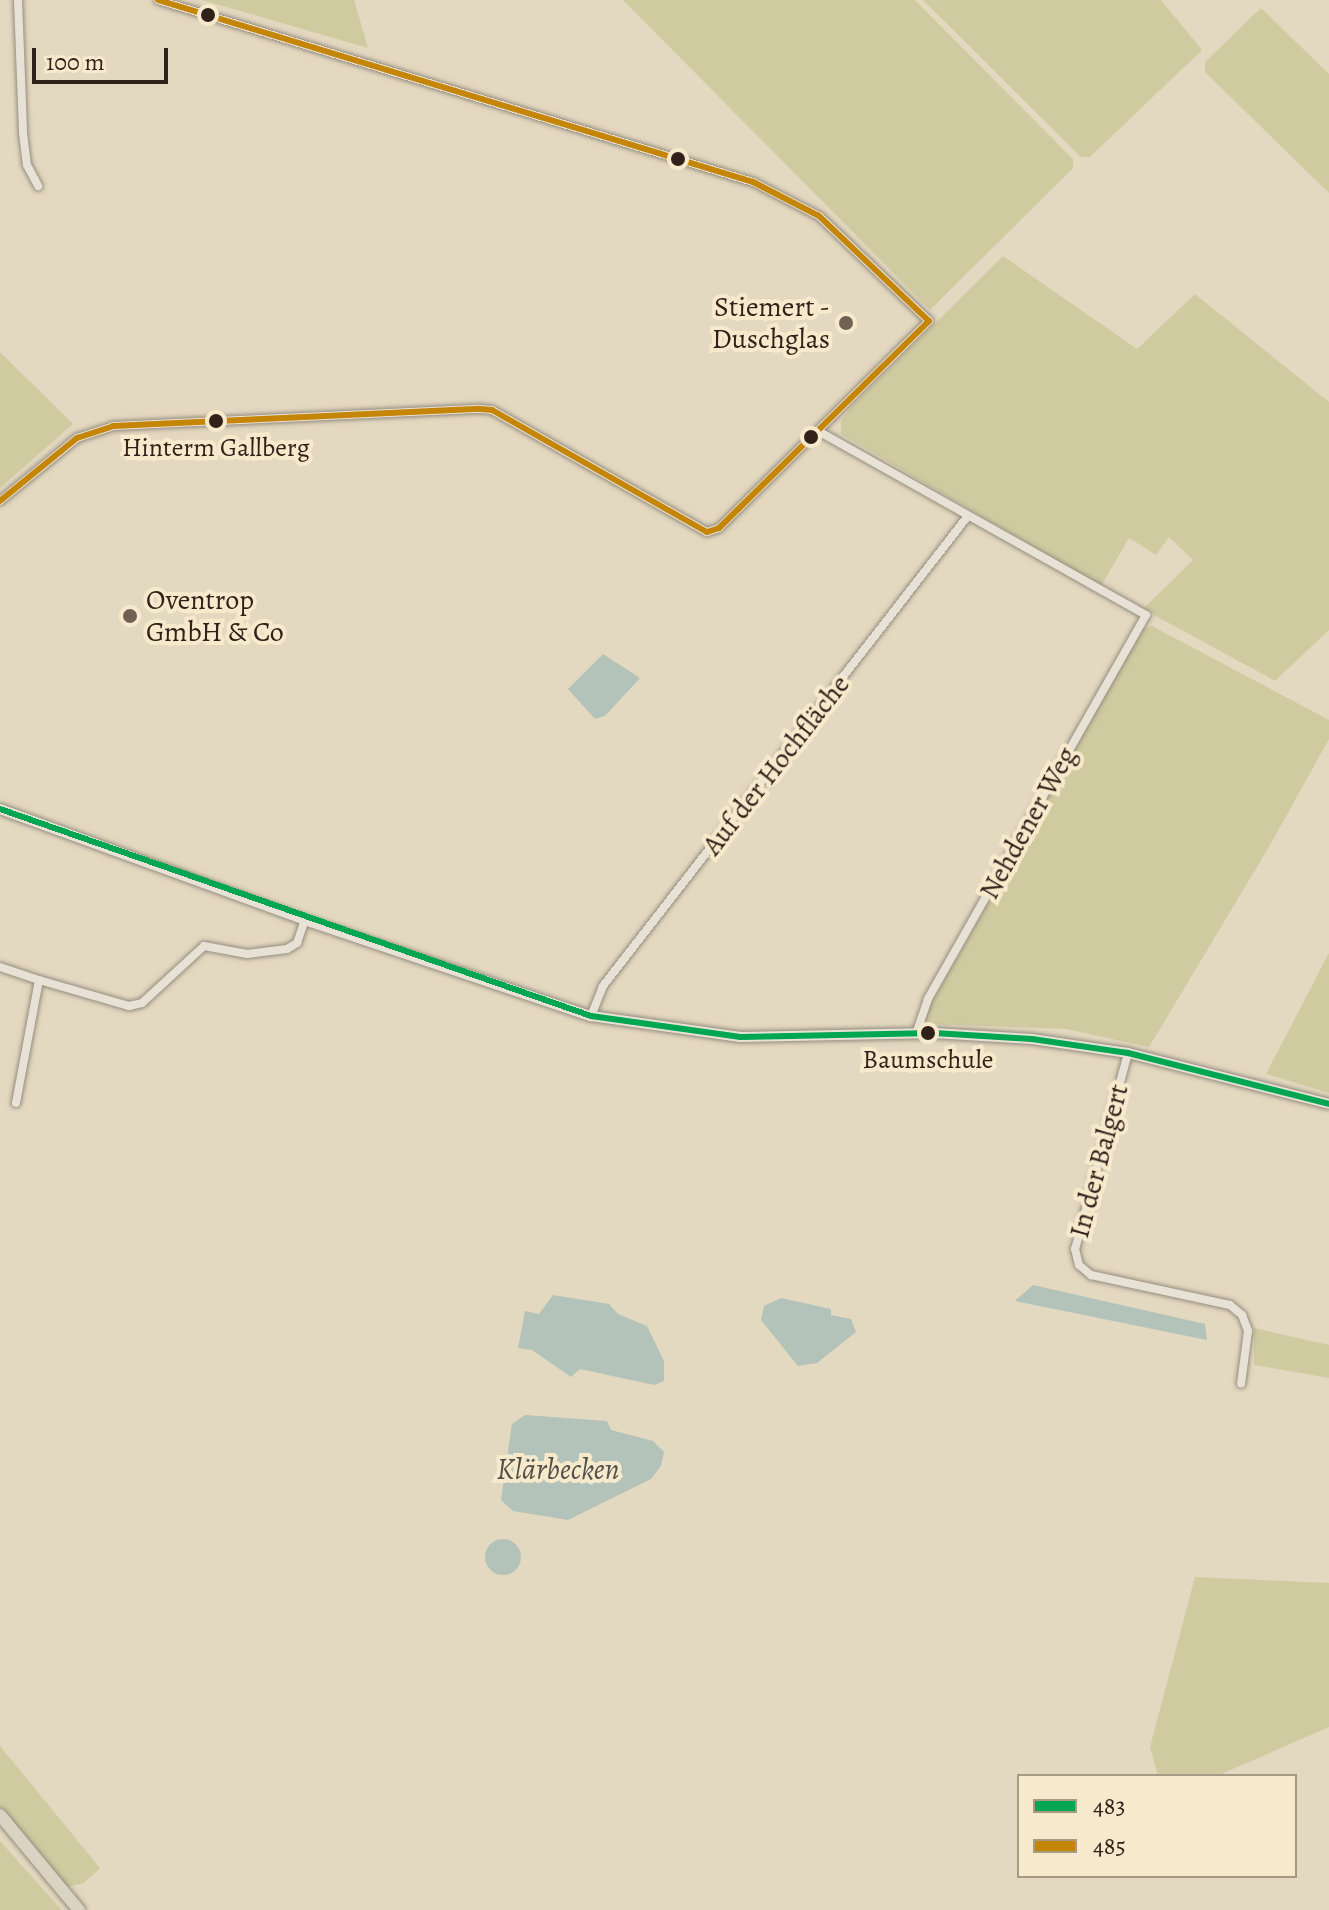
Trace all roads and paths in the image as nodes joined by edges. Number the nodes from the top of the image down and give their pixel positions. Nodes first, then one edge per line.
1 (18, 0) edge
2 (158, 0) edge
3 (38, 186) dead end
4 (818, 431) junction
5 (0, 501) edge
6 (967, 517) junction
7 (0, 809) edge
8 (305, 920) junction
9 (0, 967) edge
10 (39, 980) junction
11 (591, 1016) junction
12 (916, 1034) junction
13 (1128, 1053) junction
14 (16, 1103) dead end
15 (1329, 1104) edge
16 (1241, 1384) dead end
17 (0, 1815) edge
18 (79, 1910) edge

1 - 3 street
2 - 4 street
4 - 5 street
4 - 6 street
6 - 11 street, Auf der Hochfläche
6 - 12 street, Nehdener Weg
7 - 8 street
8 - 10 street
8 - 11 street
9 - 10 street
10 - 14 street
11 - 12 street
12 - 13 street
13 - 15 street
13 - 16 street, In der Balgert
17 - 18 main road

